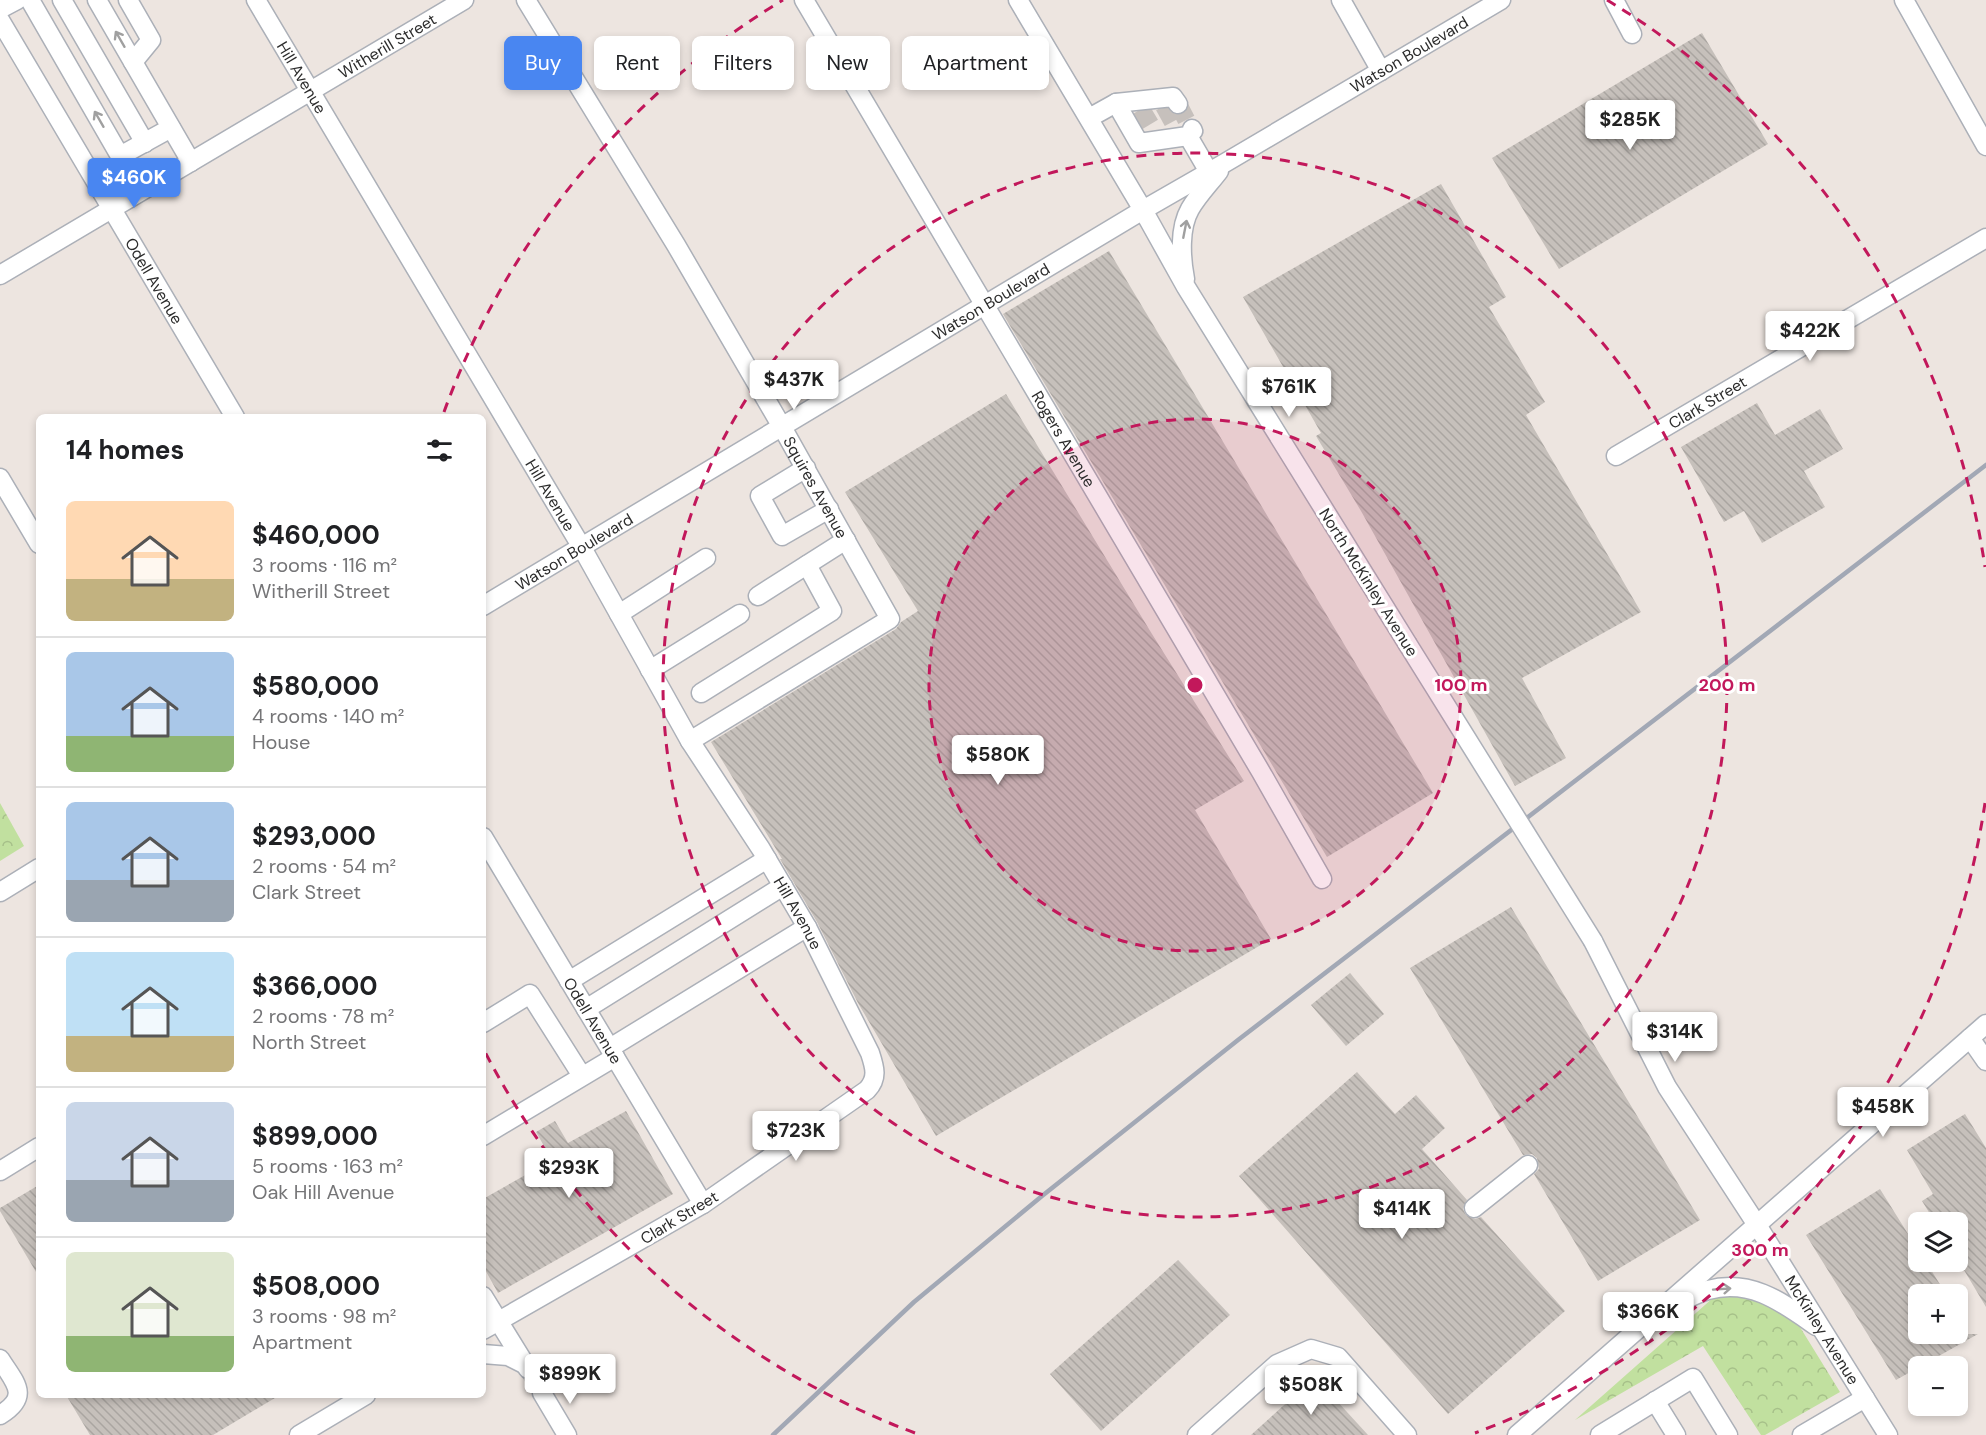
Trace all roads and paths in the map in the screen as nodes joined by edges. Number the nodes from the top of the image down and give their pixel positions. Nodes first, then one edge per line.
1 (17, 0) edge
2 (30, 0) edge
3 (62, 0) edge
4 (98, 0) edge
5 (128, 0) edge
6 (256, 0) edge
7 (464, 0) edge
8 (526, 0) edge
9 (804, 0) edge
10 (1018, 0) edge
11 (1341, 0) edge
12 (1501, 0) edge
13 (1614, 0) edge
14 (1904, 0) edge
15 (0, 9) edge
16 (0, 20) edge
17 (1632, 34) dead end
18 (133, 62) junction
19 (1381, 70) junction
20 (310, 92) junction
21 (1116, 103) junction
22 (1167, 103) dead end
23 (1089, 118) junction
24 (171, 128) junction
25 (145, 143) junction
26 (1139, 144) junction
27 (1986, 146) edge
28 (1113, 159) junction
29 (191, 162) junction
30 (1216, 168) junction
31 (112, 208) junction
32 (1143, 210) junction
33 (1986, 238) edge
34 (0, 275) edge
35 (1186, 287) junction
36 (983, 306) junction
37 (233, 414) edge
38 (782, 427) junction
39 (1616, 456) dead end
40 (806, 468) junction
41 (0, 478) edge
42 (828, 509) junction
43 (36, 539) edge
44 (846, 540) junction
45 (581, 546) junction
46 (706, 558) dead end
47 (807, 565) junction
48 (758, 596) dead end
49 (486, 604) edge
50 (619, 614) junction
51 (740, 614) dead end
52 (650, 670) junction
53 (700, 693) dead end
54 (690, 741) junction
55 (486, 842) edge
56 (767, 859) junction
57 (36, 870) edge
58 (1322, 879) dead end
59 (783, 886) junction
60 (0, 892) edge
61 (807, 927) junction
62 (569, 981) junction
63 (586, 1009) junction
64 (486, 1021) edge
65 (1986, 1024) edge
66 (1970, 1038) junction
67 (612, 1053) junction
68 (1986, 1061) edge
69 (582, 1076) junction
70 (867, 1090) joint
71 (486, 1134) edge
72 (36, 1149) edge
73 (1528, 1165) dead end
74 (0, 1171) edge
75 (703, 1204) junction
76 (1474, 1208) dead end
77 (1757, 1225) junction
78 (486, 1307) edge
79 (1648, 1318) junction
80 (491, 1325) edge
81 (1822, 1330) junction
82 (486, 1354) edge
83 (0, 1359) edge
84 (542, 1393) tunnel mouth
85 (361, 1398) edge
86 (1864, 1398) junction
87 (1655, 1401) junction
88 (0, 1415) edge
89 (1625, 1419) junction
90 (1822, 1430) edge
91 (1528, 1431) edge
92 (299, 1435) edge
93 (567, 1435) edge
94 (1197, 1435) edge
95 (1407, 1435) edge
96 (1600, 1435) edge
97 (1635, 1435) edge
98 (1676, 1435) edge
99 (1728, 1435) edge
100 (1802, 1435) edge
101 (1888, 1435) edge

1 - 15 street
25 -> 2 street
3 - 25 street
18 -> 4 street
5 - 18 street
6 - 20 street, Hill Avenue
7 - 20 street, Witherill Street
8 - 38 street, Squires Avenue
9 - 36 street, Rogers Avenue
10 - 23 street, North McKinley Avenue
11 - 19 street
12 - 19 street, Watson Boulevard
13 - 17 street
14 - 27 street
16 - 31 street, Odell Avenue
18 - 24 street
19 - 30 street, Watson Boulevard
20 - 29 street, Witherill Street
20 - 45 street, Hill Avenue
21 - 22 street
21 - 23 street
21 - 26 street
23 - 28 street, North McKinley Avenue
24 - 25 street
24 - 29 street
26 - 28 street
26 - 30 street
28 - 32 street, North McKinley Avenue
29 - 31 street, Witherill Street
30 - 32 street, Watson Boulevard
35 -> 30 street
31 - 34 street, Witherill Street
31 - 37 street, Odell Avenue
32 - 35 street, North McKinley Avenue
32 - 36 street, Watson Boulevard
33 - 39 street, Clark Street
35 - 77 street, North McKinley Avenue, bridge
36 - 38 street, Watson Boulevard
36 - 58 street, Rogers Avenue
38 - 40 street, Squires Avenue
38 - 45 street, Watson Boulevard
40 - 42 street, Squires Avenue
40 - 42 street
41 - 43 street
42 - 44 street, Squires Avenue
44 - 47 street
44 - 54 street, Squires Avenue
45 - 49 street, Watson Boulevard
45 - 50 street, Hill Avenue
46 - 50 street
47 - 48 street
47 - 53 street
50 - 52 street, Hill Avenue
51 - 52 street
52 - 54 street, Hill Avenue
54 - 56 street, Hill Avenue
55 - 62 street, Odell Avenue
56 - 59 street, Hill Avenue
56 - 62 street
57 - 60 street
59 - 61 street, Hill Avenue
59 - 63 street
61 - 67 street
61 - 70 street, Hill Avenue
62 - 63 street, Odell Avenue
63 - 67 street, Odell Avenue
64 - 69 street
65 - 66 street
66 - 68 street
66 - 77 street
67 - 69 street
67 - 75 street, Odell Avenue
69 - 71 street
70 - 75 street, Clark Street
72 - 74 street
73 - 76 street
75 - 80 street, Clark Street
77 - 79 street
77 - 81 street, McKinley Avenue
78 - 80 street
79 -> 81 street
79 - 91 street
80 - 82 street
81 - 86 street, McKinley Avenue
83 - 88 street
84 - 93 street
85 - 92 street
86 - 90 street
86 - 101 street, McKinley Avenue
87 - 89 street
87 - 98 street
87 - 99 street
89 - 96 street
89 - 97 street
90 - 100 street
94 - 95 street

